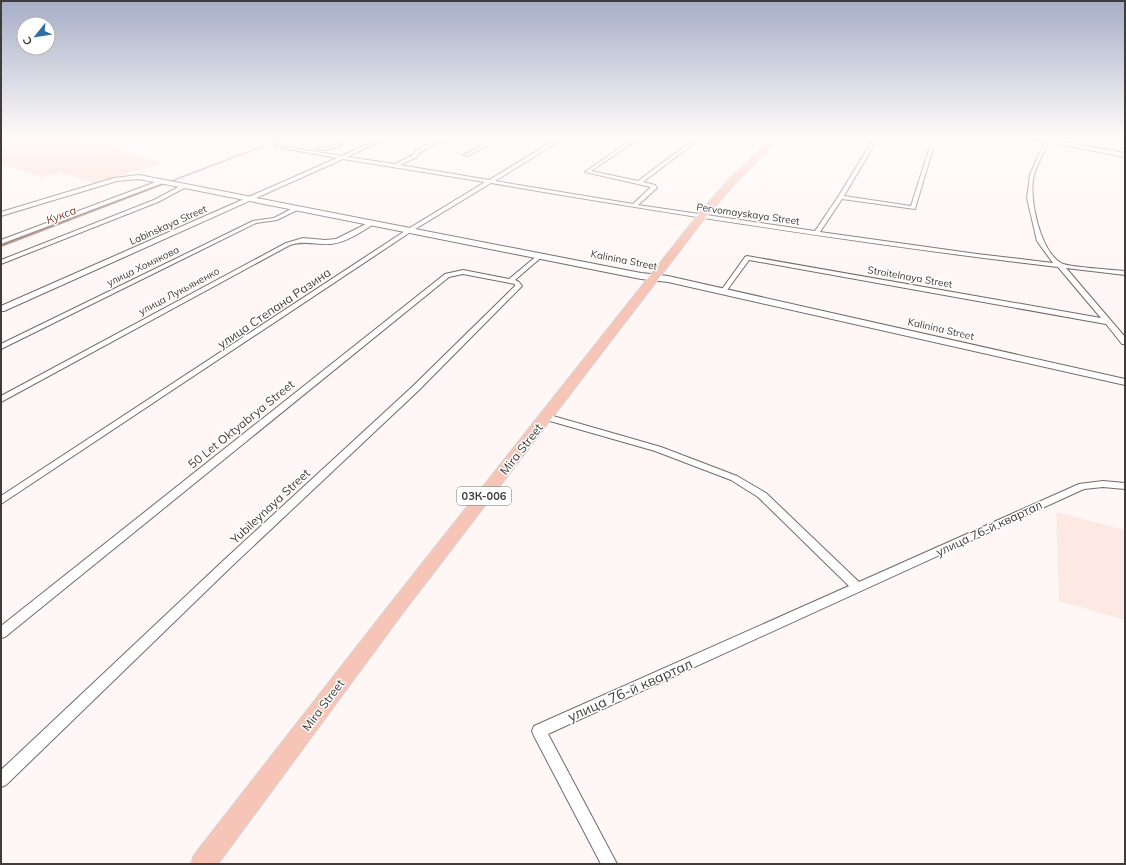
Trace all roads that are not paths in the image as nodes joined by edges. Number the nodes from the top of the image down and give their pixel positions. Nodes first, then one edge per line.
1 (121, 178) edge
2 (140, 178) edge
3 (296, 178) edge
4 (468, 178) edge
5 (496, 178) edge
6 (617, 178) edge
7 (645, 178) edge
8 (736, 178) edge
9 (852, 178) edge
10 (922, 178) edge
11 (1032, 178) edge
12 (490, 182) junction
13 (165, 183) junction
14 (639, 183) junction
15 (184, 186) junction
16 (841, 197) junction
17 (249, 200) junction
18 (635, 205) junction
19 (295, 209) junction
20 (1, 214) edge
21 (701, 217) junction
22 (372, 223) junction
23 (410, 230) junction
24 (817, 232) junction
25 (1, 242) edge
26 (541, 255) junction
27 (1, 262) edge
28 (1060, 266) junction
29 (1125, 273) edge
30 (654, 277) junction
31 (510, 281) junction
32 (723, 292) junction
33 (1, 309) edge
34 (1109, 322) junction
35 (1125, 342) edge
36 (1, 347) edge
37 (1125, 382) edge
38 (1, 399) edge
39 (546, 417) junction
40 (1125, 486) edge
41 (1, 502) edge
42 (857, 587) junction
43 (1, 633) edge
44 (1, 780) edge
45 (203, 864) edge
46 (608, 864) edge

1 - 20 street, Kalinina Street
2 - 13 street, Kalinina Street
3 - 17 street, Labinskaya Street
4 - 12 street, Pervomayskaya Street
5 - 12 street, улица Степана Разина
6 - 14 street
7 - 14 street
8 - 21 main road, Mira Street / 03К-006
9 - 16 street
10 - 16 street
11 - 28 street
12 - 18 street, Pervomayskaya Street
12 - 23 street, улица Степана Разина
13 - 15 street, Kalinina Street
13 - 25 street
14 - 18 street
15 - 17 street, Kalinina Street
15 - 27 street
16 - 24 street
17 - 19 street, Kalinina Street
17 - 33 street, Labinskaya Street
18 - 21 street, Pervomayskaya Street
19 - 22 street, Kalinina Street
19 - 36 street, улица Хомякова
21 - 24 street, Pervomayskaya Street
21 - 30 main road, Mira Street / 03К-006
22 - 23 street, Kalinina Street
22 - 38 street, улица Лукьяненко
23 - 26 street, Kalinina Street
23 - 41 street, улица Степана Разина
24 - 28 street, Pervomayskaya Street
26 - 30 street, Kalinina Street
26 - 31 street
28 - 29 street, Pervomayskaya Street
28 - 34 street
30 - 32 street, Kalinina Street
30 - 39 main road, Mira Street / 03К-006
31 - 43 street, 50 Let Oktyabrya Street
31 - 44 street, Yubileynaya Street
32 - 34 street, Stroitelnaya Street
32 - 37 street, Kalinina Street
34 - 35 street
39 - 42 street
39 - 45 main road, Mira Street / 03К-006
40 - 42 street, улица 76-й квартал
42 - 46 street, улица 76-й квартал

